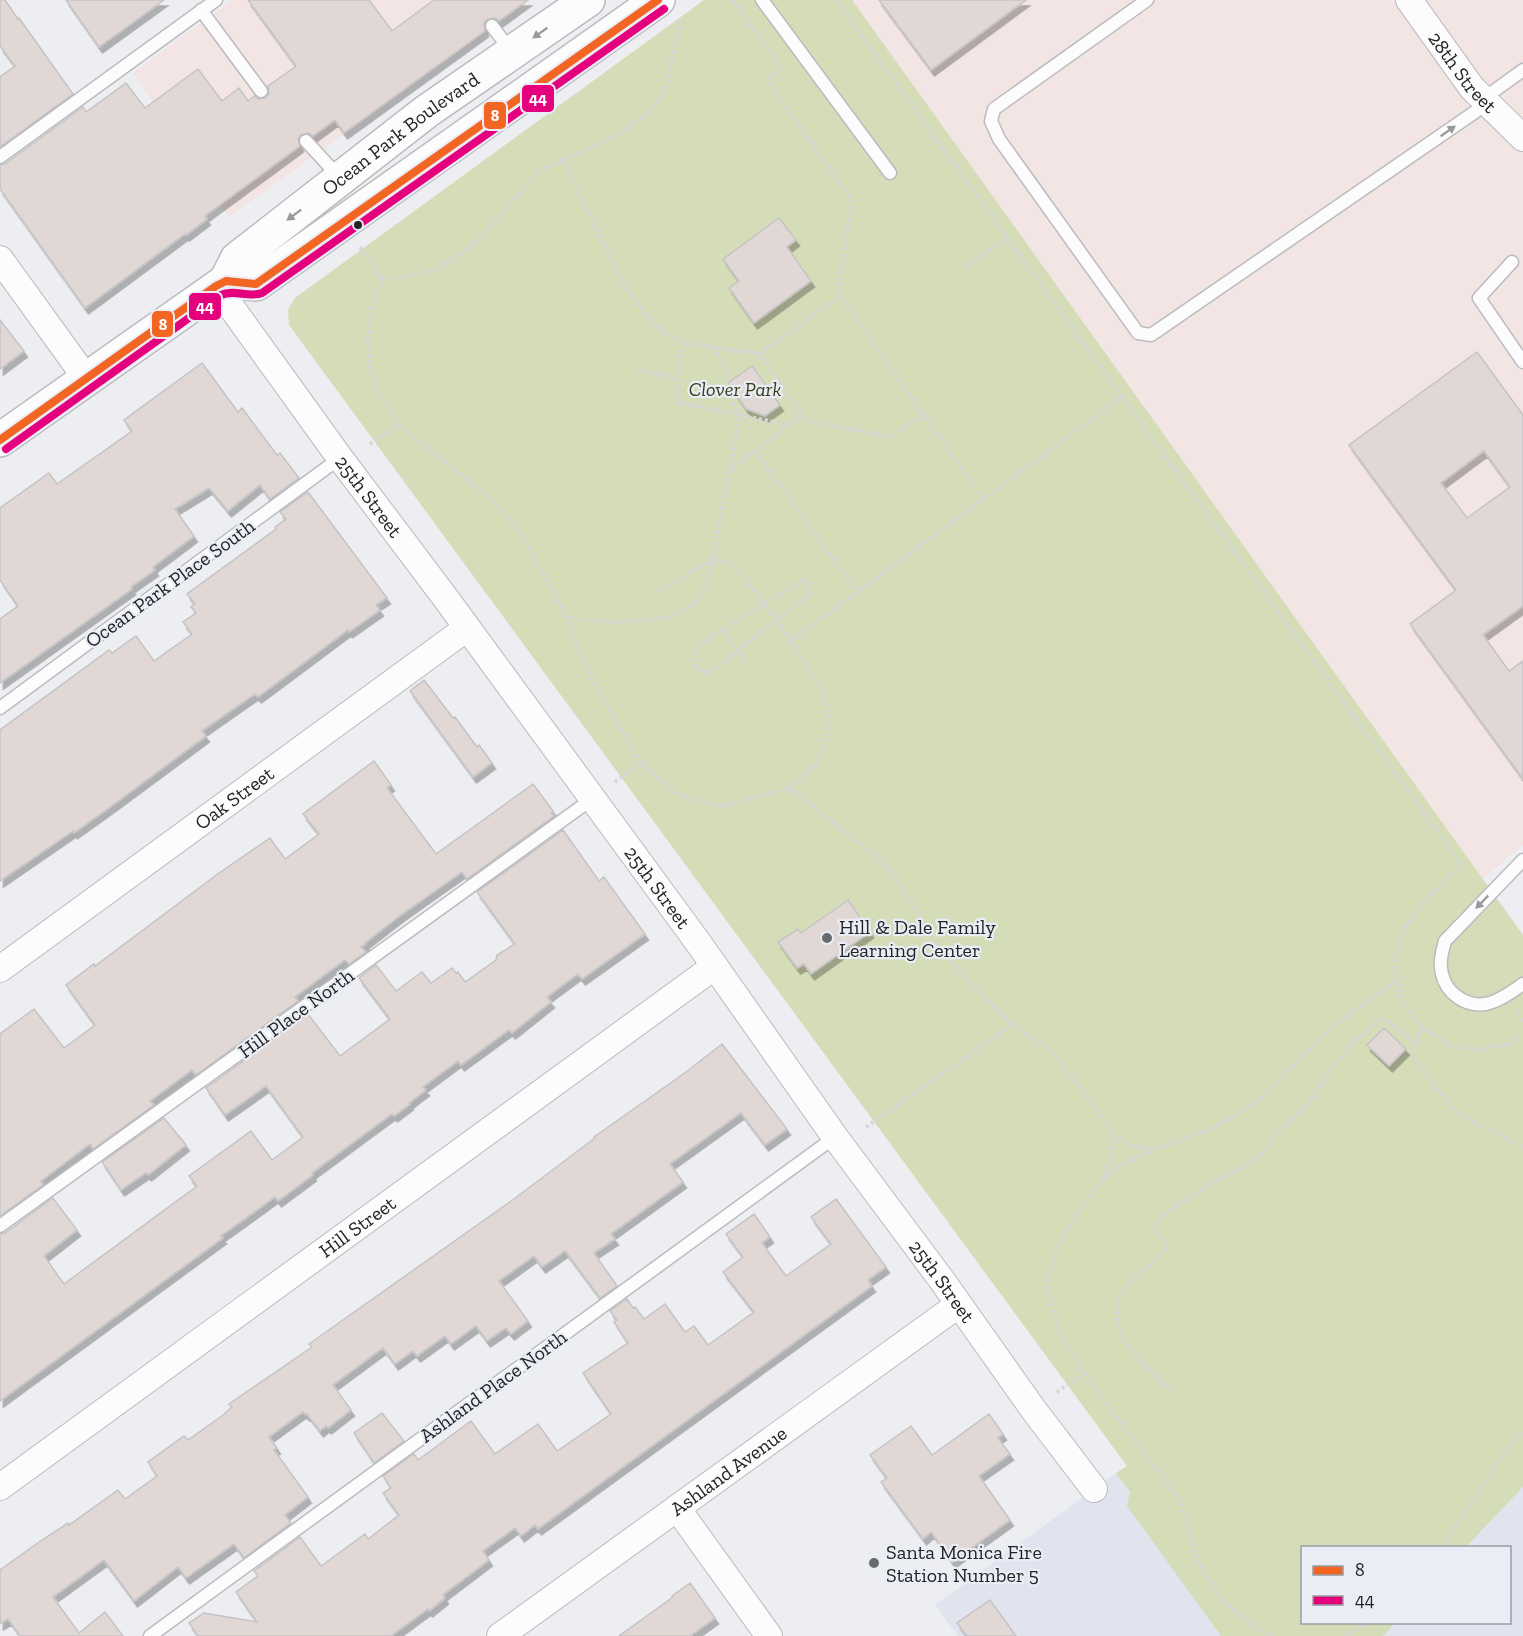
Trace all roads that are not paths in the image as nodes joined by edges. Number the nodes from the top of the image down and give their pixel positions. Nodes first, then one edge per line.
1 (216, 0) edge
2 (588, 0) edge
3 (762, 0) edge
4 (1147, 0) edge
5 (1409, 0) edge
6 (667, 7) edge
7 (201, 10) junction
8 (492, 26) dead end
9 (512, 53) junction
10 (1523, 70) edge
11 (261, 91) dead end
12 (1485, 101) junction
13 (1523, 138) edge
14 (306, 141) dead end
15 (0, 157) edge
16 (890, 173) dead end
17 (341, 180) junction
18 (0, 259) edge
19 (1512, 262) dead end
20 (221, 284) junction
21 (1523, 362) edge
22 (86, 378) junction
23 (0, 440) edge
24 (340, 458) junction
25 (467, 628) junction
26 (0, 708) edge
27 (592, 799) junction
28 (1523, 860) edge
29 (715, 966) junction
30 (0, 969) edge
31 (1523, 984) edge
32 (835, 1137) junction
33 (0, 1226) edge
34 (958, 1305) junction
35 (0, 1487) edge
36 (1094, 1489) dead end
37 (677, 1508) junction
38 (150, 1636) edge
39 (500, 1636) edge
40 (769, 1636) edge

1 - 7 lane
2 -> 9 street, Ocean Park Boulevard
3 - 16 lane
4 -> 12 lane
5 - 12 street, 28th Street
6 - 20 street, Ocean Park Boulevard
7 - 11 lane
7 - 15 lane
8 - 9 lane
9 - 17 street, Ocean Park Boulevard
10 - 12 lane
12 - 13 street, 28th Street
14 - 17 lane
17 -> 20 street, Ocean Park Boulevard
18 - 22 street
19 - 21 lane
20 - 22 street, Ocean Park Boulevard
20 - 24 street, 25th Street
22 - 23 street, Ocean Park Boulevard
24 - 25 street, 25th Street
24 - 26 lane, Ocean Park Place South
25 - 27 street, 25th Street
25 - 30 street, Oak Street
27 - 29 street, 25th Street
27 - 33 lane, Hill Place North
28 -> 31 lane
29 - 32 street, 25th Street
29 - 35 street, Hill Street
32 - 34 street, 25th Street
32 - 38 lane, Ashland Place North
34 - 36 street, 25th Street
34 - 37 street, Ashland Avenue
37 - 39 street, Ashland Avenue
37 - 40 street

